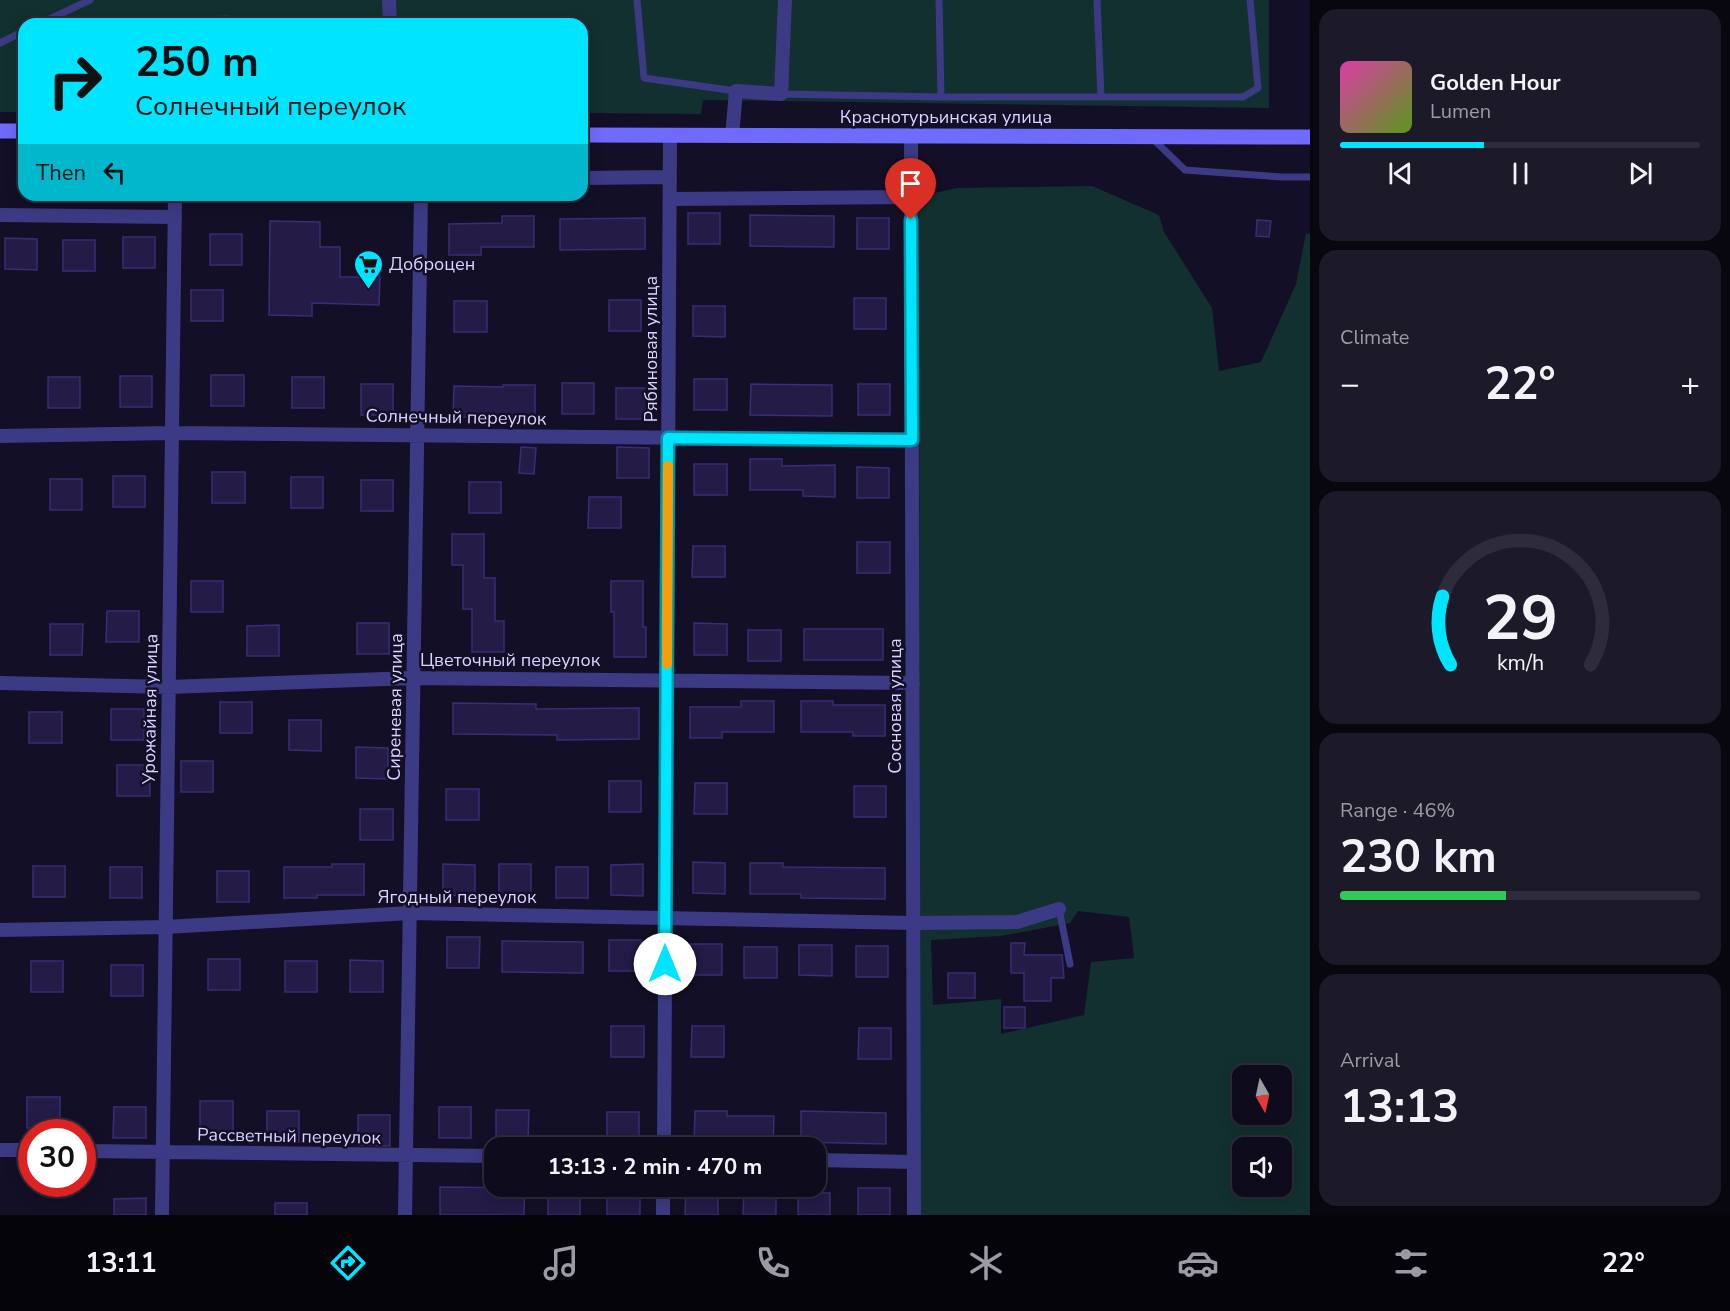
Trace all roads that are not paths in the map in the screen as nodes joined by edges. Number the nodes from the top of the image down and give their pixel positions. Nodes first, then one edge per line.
1 (90, 0) edge
2 (389, 0) edge
3 (637, 0) edge
4 (785, 0) edge
5 (939, 0) edge
6 (1097, 0) edge
7 (1250, 0) edge
8 (52, 18) edge
9 (390, 18) edge
10 (18, 34) edge
11 (0, 43) edge
12 (736, 91) junction
13 (781, 94) junction
14 (941, 97) junction
15 (1101, 97) junction
16 (0, 131) edge
17 (18, 131) edge
18 (588, 135) edge
19 (670, 135) junction
20 (732, 136) junction
21 (911, 136) junction
22 (1151, 136) junction
23 (1310, 137) edge
24 (670, 177) junction
25 (1310, 177) edge
26 (588, 178) edge
27 (911, 197) junction
28 (670, 199) junction
29 (175, 201) edge
30 (421, 201) edge
31 (0, 215) edge
32 (175, 217) junction
33 (172, 434) junction
34 (417, 435) junction
35 (0, 436) edge
36 (668, 438) junction
37 (912, 440) junction
38 (413, 678) junction
39 (667, 679) junction
40 (913, 682) junction
41 (0, 683) edge
42 (169, 687) junction
43 (1059, 909) joint
44 (410, 913) junction
45 (665, 918) junction
46 (913, 923) junction
47 (166, 927) junction
48 (0, 930) edge
49 (1070, 964) dead end
50 (663, 1137) edge
51 (0, 1150) edge
52 (18, 1150) edge
53 (96, 1151) edge
54 (163, 1152) junction
55 (406, 1155) junction
56 (484, 1156) edge
57 (826, 1161) edge
58 (914, 1162) junction
59 (663, 1197) edge
60 (162, 1215) edge
61 (405, 1215) edge
62 (663, 1215) edge
63 (914, 1215) edge

1 - 8 lane
2 - 9 street
3 - 12 lane
4 - 13 street
5 - 14 lane
6 - 15 lane
7 - 15 lane
10 - 11 lane
12 - 13 street
12 - 20 street
13 - 14 lane
14 - 15 lane
16 - 17 main road
18 - 19 main road, Краснотурьинская улица
19 - 20 main road, Краснотурьинская улица
19 - 24 street, Рябиновая улица
20 - 21 main road, Краснотурьинская улица
21 - 22 main road, Краснотурьинская улица
21 - 27 street, Сосновая улица
22 - 23 main road, Краснотурьинская улица
22 - 25 lane
24 - 26 street
24 - 28 street, Рябиновая улица
27 - 28 street
27 - 37 street, Сосновая улица
28 - 36 street, Рябиновая улица
29 - 32 street, Урожайная улица
30 - 34 street, Сиреневая улица
31 - 32 street
32 - 33 street, Урожайная улица
33 - 34 street, Солнечный переулок
33 - 35 street, Солнечный переулок
33 - 42 street, Урожайная улица
34 - 36 street, Солнечный переулок
34 - 38 street, Сиреневая улица
36 - 37 street, Солнечный переулок
36 - 39 street, Рябиновая улица
37 - 40 street, Сосновая улица
38 - 39 street, Цветочный переулок
38 - 42 street, Цветочный переулок
38 - 44 street, Сиреневая улица
39 - 40 street, Цветочный переулок
39 - 45 street, Рябиновая улица
40 - 46 street, Сосновая улица
41 - 42 street, Цветочный переулок
42 - 47 street, Урожайная улица
43 - 46 street, Ягодный переулок
43 - 49 lane
44 - 45 street, Ягодный переулок
44 - 47 street, Ягодный переулок
44 - 55 street, Сиреневая улица
45 - 46 street, Ягодный переулок
45 - 50 street, Рябиновая улица
46 - 58 street, Сосновая улица
47 - 48 street, Ягодный переулок
47 - 54 street, Урожайная улица
51 - 52 street
53 - 54 street, Рассветный переулок
54 - 55 street, Рассветный переулок
54 - 60 street, Урожайная улица
55 - 56 street, Рассветный переулок
55 - 61 street, Сиреневая улица
57 - 58 street
58 - 63 street, Сосновая улица
59 - 62 street

